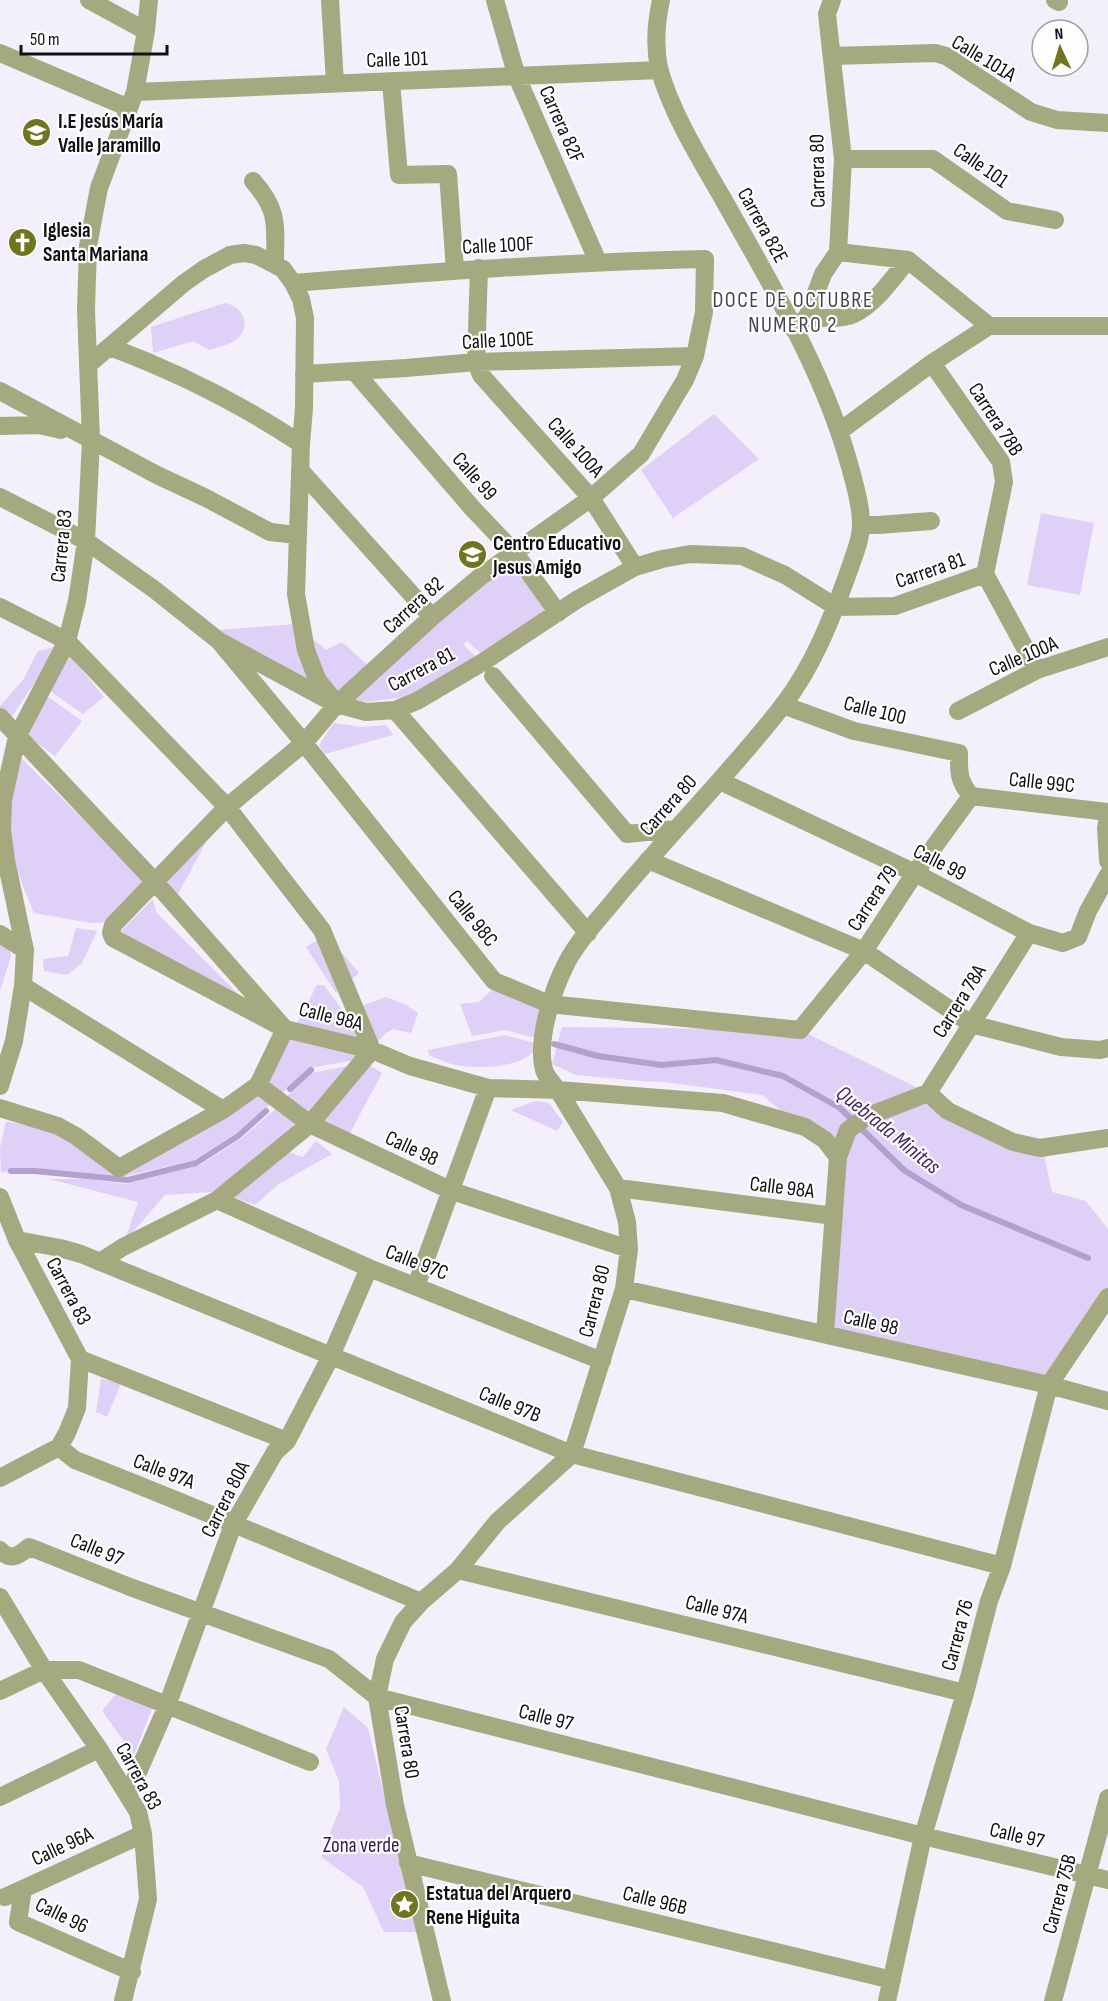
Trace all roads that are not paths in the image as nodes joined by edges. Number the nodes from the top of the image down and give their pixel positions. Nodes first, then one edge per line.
1 (89, 0) edge
2 (149, 0) edge
3 (330, 0) edge
4 (495, 0) edge
5 (661, 0) edge
6 (832, 0) edge
7 (146, 31) junction
8 (0, 53) edge
9 (832, 56) junction
10 (660, 70) junction
11 (517, 77) junction
12 (391, 82) junction
13 (334, 83) junction
14 (132, 100) junction
15 (1108, 123) edge
16 (843, 159) junction
17 (254, 181) dead end
18 (1055, 220) dead end
19 (838, 252) junction
20 (705, 259) joint
21 (908, 260) junction
22 (598, 262) junction
23 (276, 264) junction
24 (479, 268) junction
25 (455, 270) junction
26 (293, 283) junction
27 (800, 323) junction
28 (989, 326) junction
29 (1108, 326) edge
30 (110, 347) junction
31 (695, 356) junction
32 (476, 362) junction
33 (932, 363) junction
34 (88, 365) junction
35 (354, 371) junction
36 (304, 374) junction
37 (0, 391) edge
38 (0, 426) edge
39 (840, 431) junction
40 (91, 440) junction
41 (301, 444) junction
42 (300, 470) junction
43 (0, 497) edge
44 (591, 498) junction
45 (931, 521) dead end
46 (861, 525) junction
47 (297, 535) junction
48 (86, 541) junction
49 (515, 553) junction
50 (635, 567) junction
51 (986, 574) junction
52 (0, 607) edge
53 (836, 607) junction
54 (558, 613) junction
55 (432, 617) junction
56 (67, 641) junction
57 (219, 641) junction
58 (1108, 647) edge
59 (1037, 670) junction
60 (493, 676) dead end
61 (337, 704) junction
62 (783, 705) junction
63 (395, 710) junction
64 (958, 711) dead end
65 (0, 717) edge
66 (17, 737) junction
67 (304, 743) junction
68 (720, 781) junction
69 (971, 796) junction
70 (228, 807) junction
71 (1108, 821) edge
72 (1, 829) edge
73 (676, 829) junction
74 (648, 860) junction
75 (1108, 861) edge
76 (915, 873) junction
77 (1108, 875) edge
78 (155, 882) junction
79 (111, 933) joint
80 (588, 933) junction
81 (1029, 933) junction
82 (0, 934) edge
83 (25, 950) junction
84 (864, 951) junction
85 (23, 986) junction
86 (549, 1004) junction
87 (971, 1024) junction
88 (285, 1029) junction
89 (800, 1030) joint
90 (7, 1041) edge
91 (1108, 1048) edge
92 (372, 1050) junction
93 (258, 1085) junction
94 (0, 1086) edge
95 (488, 1088) junction
96 (558, 1090) junction
97 (928, 1094) junction
98 (0, 1108) edge
99 (224, 1110) junction
100 (310, 1124) junction
101 (1108, 1138) edge
102 (837, 1157) junction
103 (618, 1188) junction
104 (452, 1191) junction
105 (0, 1197) edge
106 (217, 1200) junction
107 (834, 1216) junction
108 (17, 1240) junction
109 (628, 1249) junction
110 (100, 1262) junction
111 (369, 1268) junction
112 (416, 1286) junction
113 (624, 1288) junction
114 (1108, 1297) edge
115 (825, 1335) junction
116 (331, 1356) junction
117 (80, 1359) junction
118 (602, 1361) junction
119 (1049, 1385) junction
120 (1108, 1401) edge
121 (287, 1442) junction
122 (60, 1447) junction
123 (572, 1454) junction
124 (0, 1478) edge
125 (233, 1525) junction
126 (0, 1550) edge
127 (1002, 1566) junction
128 (458, 1570) junction
129 (0, 1597) edge
130 (421, 1602) junction
131 (201, 1613) junction
132 (44, 1670) junction
133 (0, 1691) edge
134 (965, 1693) junction
135 (377, 1697) junction
136 (167, 1706) junction
137 (99, 1749) junction
138 (310, 1762) dead end
139 (128, 1795) junction
140 (0, 1797) edge
141 (1108, 1798) edge
142 (143, 1834) junction
143 (923, 1836) junction
144 (408, 1863) junction
145 (1088, 1876) junction
146 (1108, 1880) edge
147 (23, 1889) junction
148 (3, 1899) edge
149 (132, 1972) junction
150 (892, 1980) junction
151 (445, 2000) edge
152 (123, 2001) edge
153 (887, 2001) edge
154 (1053, 2001) edge

1 - 7 street
2 - 7 street, Carrera 83
3 - 13 street
4 - 11 street, Carrera 82F
5 - 10 street, Carrera 82E
6 - 9 street, Carrera 80
7 - 14 street, Carrera 83
8 - 14 street, Calle 101
9 - 15 street, Calle 101A
9 - 16 street, Carrera 80
10 - 11 street, Calle 101
10 - 27 street, Carrera 82E
11 - 12 street, Calle 101
11 - 22 street, Carrera 82F
12 - 13 street, Calle 101
12 - 25 street
13 - 14 street, Calle 101
14 - 34 street, Carrera 83
16 - 18 street, Calle 101
16 - 19 street, Carrera 80
17 - 23 street
19 - 21 street
19 - 27 street, Carrera 80
20 - 22 street, Calle 100F
20 - 31 street, Carrera 82
21 - 27 street
21 - 28 street
22 - 24 street, Calle 100F
23 - 26 street
23 - 30 street
24 - 25 street, Calle 100F
24 - 32 street
25 - 26 street, Calle 100F
26 - 36 street
27 - 39 street, Carrera 82E
28 - 29 street
28 - 33 street
30 - 34 street
30 - 41 street
31 - 32 street, Calle 100E
31 - 44 street, Carrera 82
32 - 35 street, Calle 100E
32 - 44 street, Calle 100A
33 - 39 street
33 - 51 street, Carrera 78B
34 - 40 street, Carrera 83
35 - 36 street, Calle 100E
35 - 49 street, Calle 99
36 - 41 street
37 - 40 street
38 - 40 street
39 - 46 street, Carrera 82E
40 - 47 street
40 - 48 street, Carrera 83
41 - 42 street
42 - 47 street
42 - 55 street
43 - 48 street, Calle 98C
44 - 49 street, Carrera 82
44 - 50 street, Calle 100A
45 - 46 street
46 - 53 street, Carrera 82E
47 - 61 street
48 - 56 street, Carrera 83
48 - 57 street, Calle 98C
49 - 54 street, Calle 99
49 - 55 street, Carrera 82
50 - 53 street, Carrera 81
50 - 54 street, Carrera 81
51 - 53 street, Carrera 81
51 - 59 street
52 - 56 street
53 - 62 street, Carrera 80
54 - 63 street, Carrera 81
55 - 61 street, Carrera 82
56 - 66 street, Carrera 83
56 - 70 street
57 - 61 street, Calle 98C
57 - 67 street, Calle 98C
58 - 59 street, Calle 100A
59 - 64 street, Calle 100A
60 - 73 street
61 - 63 street, Carrera 81
61 - 67 street, Carrera 82
62 - 68 street, Carrera 80
62 - 69 street, Calle 100
63 - 80 street
65 - 66 street
66 - 72 street, Carrera 83
66 - 78 street
67 - 70 street, Carrera 82
67 - 86 street, Calle 98C
68 - 73 street, Carrera 80
68 - 76 street, Calle 99
69 - 71 street, Calle 99C
69 - 76 street, Carrera 79
70 - 78 street, Carrera 82
70 - 92 street
71 - 75 street
72 - 83 street, Carrera 83
73 - 74 street, Carrera 80
74 - 80 street, Carrera 80
74 - 84 street
76 - 81 street, Calle 99
76 - 84 street, Carrera 79
77 - 81 street, Calle 99
78 - 79 street, Carrera 82
78 - 88 street
79 - 88 street, Calle 98A
80 - 86 street, Carrera 80
81 - 87 street, Carrera 78A
82 - 83 street
83 - 85 street, Carrera 83
84 - 87 street
84 - 89 street, Carrera 79
85 - 90 street, Carrera 83
85 - 99 street
86 - 89 street, Calle 98C
86 - 96 street, Carrera 80
87 - 91 street
87 - 97 street, Carrera 78A
88 - 92 street, Calle 98A
88 - 93 street
90 - 94 street, Carrera 83
92 - 95 street, Calle 98A
92 - 100 street
93 - 99 street
93 - 100 street, Calle 98
95 - 96 street, Calle 98A
95 - 104 street
96 - 102 street, Calle 98A
96 - 103 street, Carrera 80
97 - 101 street
97 - 102 street
98 - 99 street
100 - 104 street, Calle 98
100 - 106 street
102 - 107 street
103 - 107 street, Calle 98A
103 - 109 street, Carrera 80
104 - 109 street, Calle 98
104 - 112 street
105 - 108 street, Carrera 83
106 - 110 street
106 - 111 street, Calle 97C
107 - 115 street
108 - 110 street, Calle 97B
108 - 117 street, Carrera 83
109 - 113 street, Carrera 80
110 - 116 street, Calle 97B
111 - 112 street, Calle 97C
111 - 116 street, Carrera 80A
112 - 118 street, Calle 97C
113 - 115 street, Calle 98
113 - 118 street, Carrera 80
114 - 119 street, Carrera 76
115 - 119 street, Calle 98
116 - 121 street, Carrera 80A
116 - 123 street, Calle 97B
117 - 121 street
117 - 122 street, Carrera 83
118 - 123 street, Carrera 80
119 - 120 street, Calle 98
119 - 127 street, Carrera 76
121 - 125 street, Carrera 80A
122 - 124 street
122 - 125 street, Calle 97A
123 - 127 street, Calle 97B
123 - 128 street, Carrera 80
125 - 130 street, Calle 97A
125 - 131 street, Carrera 80A
126 - 131 street, Calle 97
127 - 134 street, Carrera 76
128 - 130 street, Carrera 80
128 - 134 street, Calle 97A
129 - 132 street, Carrera 83
130 - 135 street, Carrera 80
131 - 135 street, Calle 97
131 - 136 street, Carrera 80A
132 - 133 street
132 - 136 street
132 - 137 street, Carrera 83
134 - 143 street, Carrera 76
135 - 143 street, Calle 97
135 - 144 street, Carrera 80
136 - 138 street
136 - 139 street, Carrera 80A
137 - 139 street, Carrera 83
137 - 140 street
139 - 142 street, Carrera 83
141 - 145 street, Carrera 75B
142 - 147 street, Calle 96A
142 - 149 street, Carrera 83
143 - 145 street, Calle 97
143 - 150 street, Carrera 76
144 - 150 street, Calle 96B
144 - 151 street, Carrera 80
145 - 146 street, Calle 97
145 - 154 street, Carrera 75B
147 - 148 street, Calle 96
147 - 149 street, Calle 96
149 - 152 street, Carrera 83
150 - 153 street, Carrera 76

